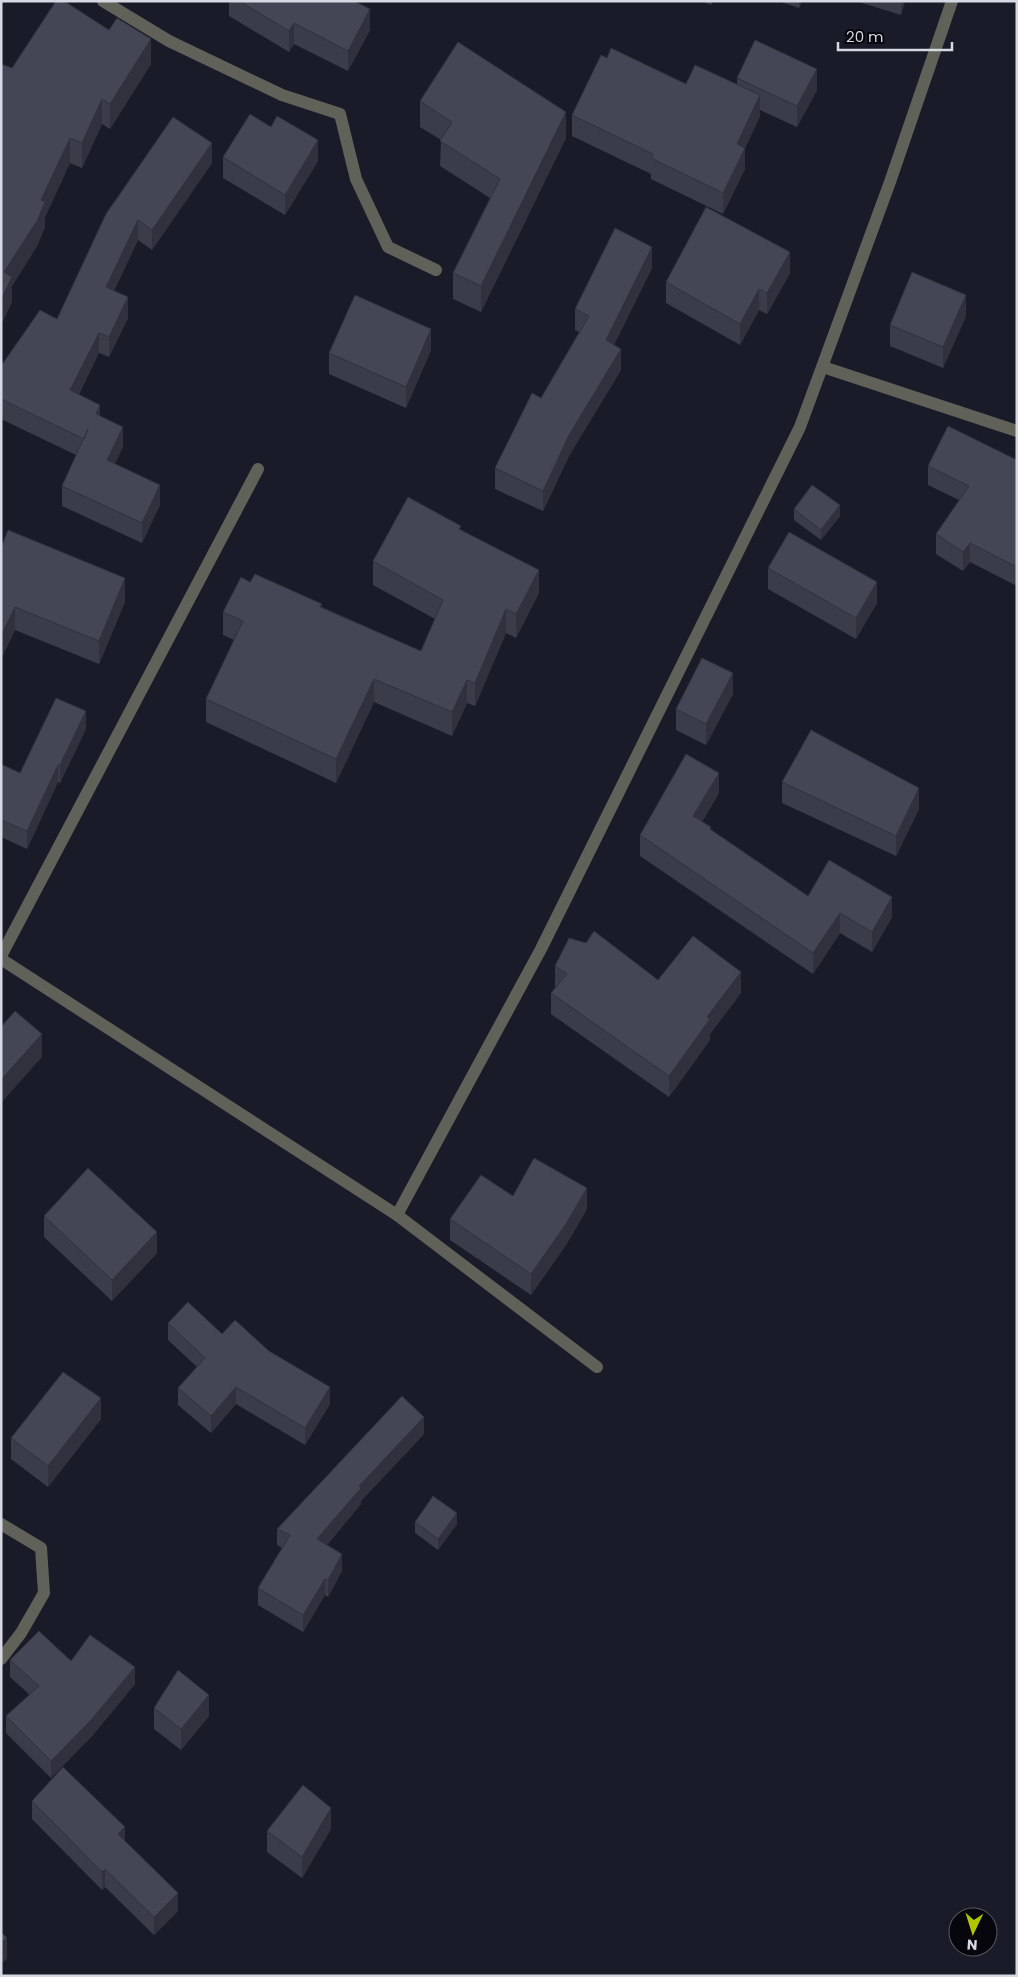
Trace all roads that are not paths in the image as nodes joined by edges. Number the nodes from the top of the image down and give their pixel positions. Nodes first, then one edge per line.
1 (103, 1) edge
2 (952, 1) edge
3 (436, 270) dead end
4 (823, 367) junction
5 (1017, 431) edge
6 (258, 470) dead end
7 (1, 958) edge
8 (397, 1214) junction
9 (597, 1367) dead end
10 (1, 1524) edge
11 (1, 1659) edge

1 - 3 street
2 - 4 street
4 - 5 street
4 - 8 street
6 - 7 street
7 - 8 street
8 - 9 street
10 - 11 street

